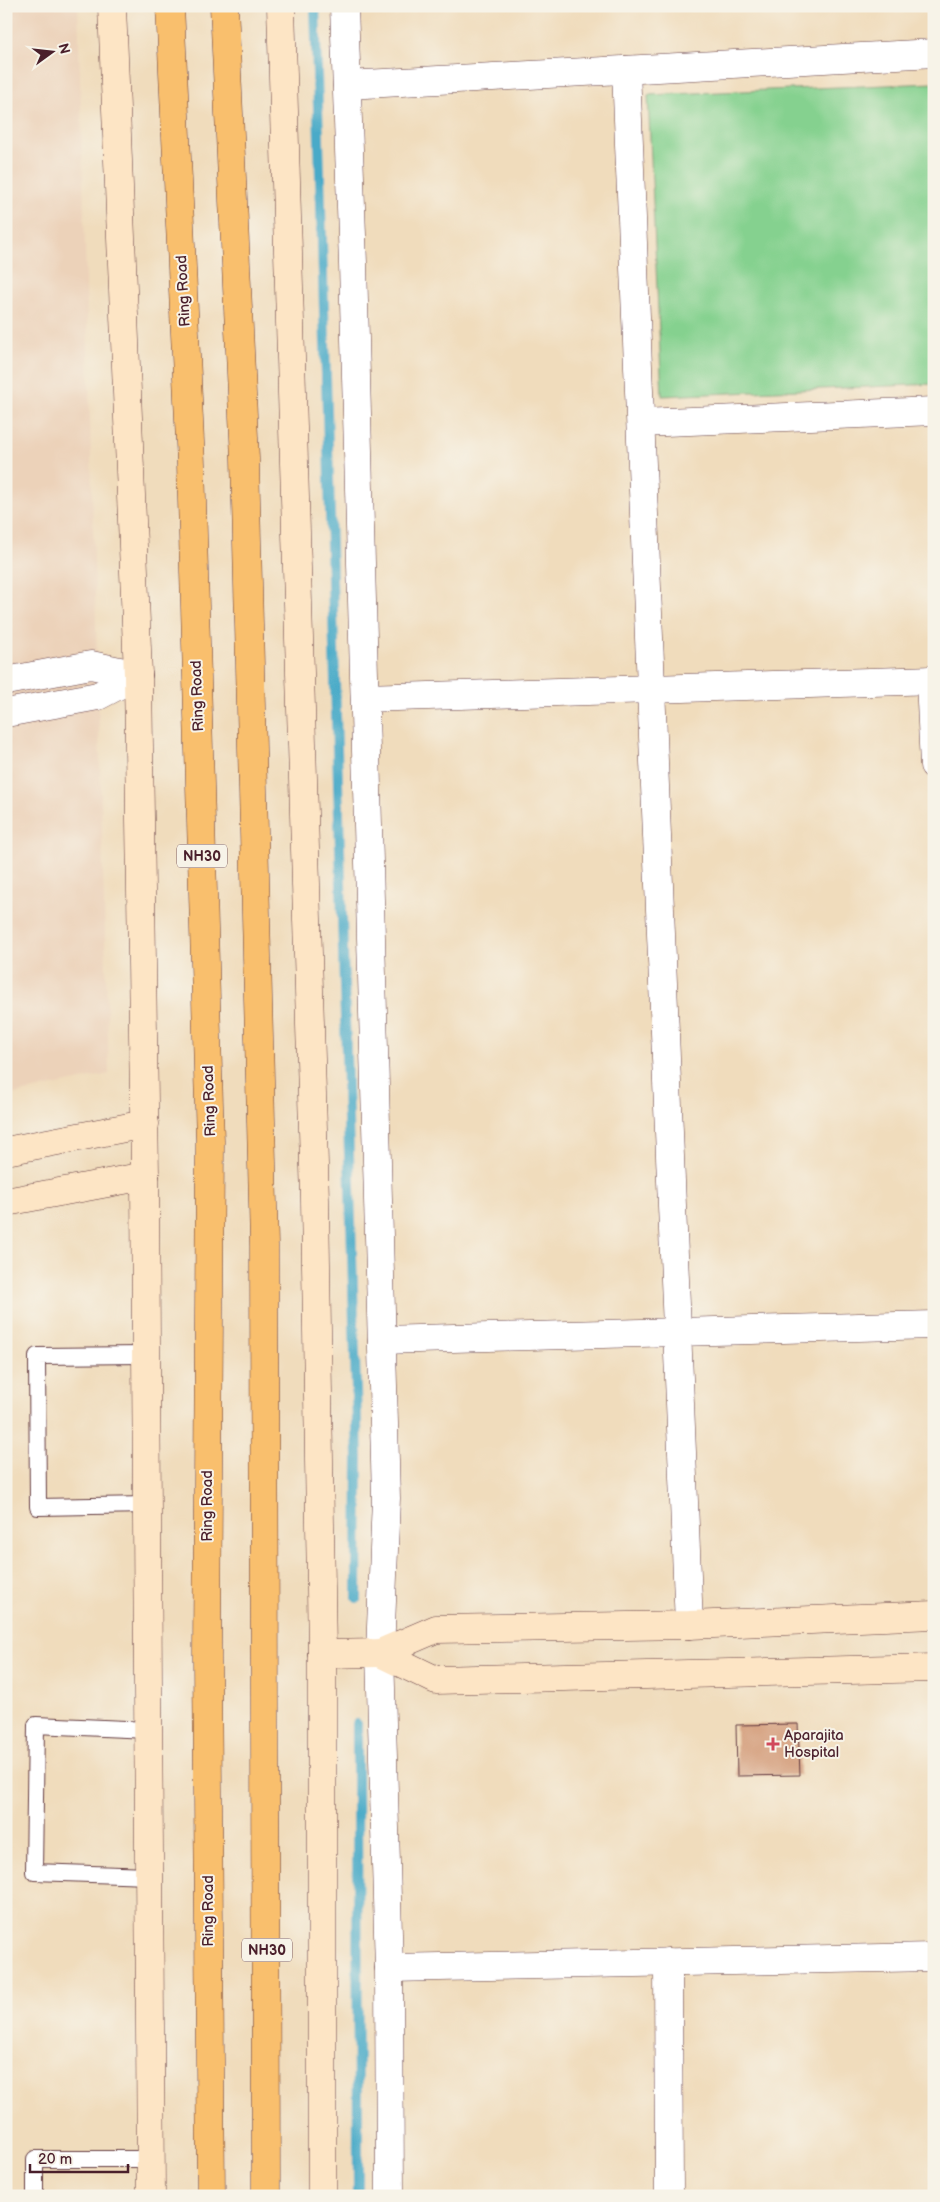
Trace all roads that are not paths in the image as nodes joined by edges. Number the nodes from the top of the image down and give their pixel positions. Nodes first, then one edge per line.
1 (112, 6) edge
2 (170, 6) edge
3 (224, 6) edge
4 (281, 6) edge
5 (344, 6) edge
6 (934, 53) edge
7 (626, 70) junction
8 (347, 85) junction
9 (934, 411) edge
10 (641, 423) junction
11 (138, 674) junction
12 (932, 680) edge
13 (6, 681) edge
14 (652, 689) junction
15 (365, 698) junction
16 (6, 712) edge
17 (934, 765) edge
18 (145, 1124) junction
19 (6, 1151) edge
20 (145, 1176) junction
21 (6, 1202) edge
22 (934, 1325) edge
23 (678, 1332) junction
24 (382, 1340) junction
25 (146, 1355) junction
26 (147, 1505) junction
27 (934, 1615) edge
28 (689, 1625) junction
29 (380, 1653) junction
30 (322, 1654) junction
31 (934, 1668) edge
32 (148, 1730) junction
33 (149, 1876) junction
34 (934, 1957) edge
35 (668, 1962) junction
36 (389, 1968) junction
37 (151, 2158) junction
38 (35, 2196) edge
39 (151, 2196) edge
40 (210, 2196) edge
41 (266, 2196) edge
42 (322, 2196) edge
43 (390, 2196) edge
44 (668, 2196) edge

1 - 11 street
2 - 40 highway, Ring Road / NH30
3 - 41 highway, NH30
4 - 30 street
5 - 8 street
6 - 7 street
7 - 8 street
7 - 10 street
8 - 15 street
9 - 10 street
10 - 14 street
11 - 13 street
11 - 16 street
11 - 18 street
12 - 14 street
12 - 17 street
14 - 15 street
14 - 23 street
15 - 24 street
18 - 19 street
18 - 20 street
20 - 21 street
20 - 25 street
22 - 23 street
23 - 24 street
23 - 28 street
24 - 29 street
25 - 26 street
25 - 26 lane
26 - 32 street
27 - 28 street
28 - 29 street
29 - 30 street
29 - 31 street
29 - 36 street
30 - 42 street
32 - 33 street
32 - 33 lane
33 - 37 street
34 - 35 street
35 - 36 street
35 - 44 street
36 - 43 street
37 - 38 lane
37 - 39 street

